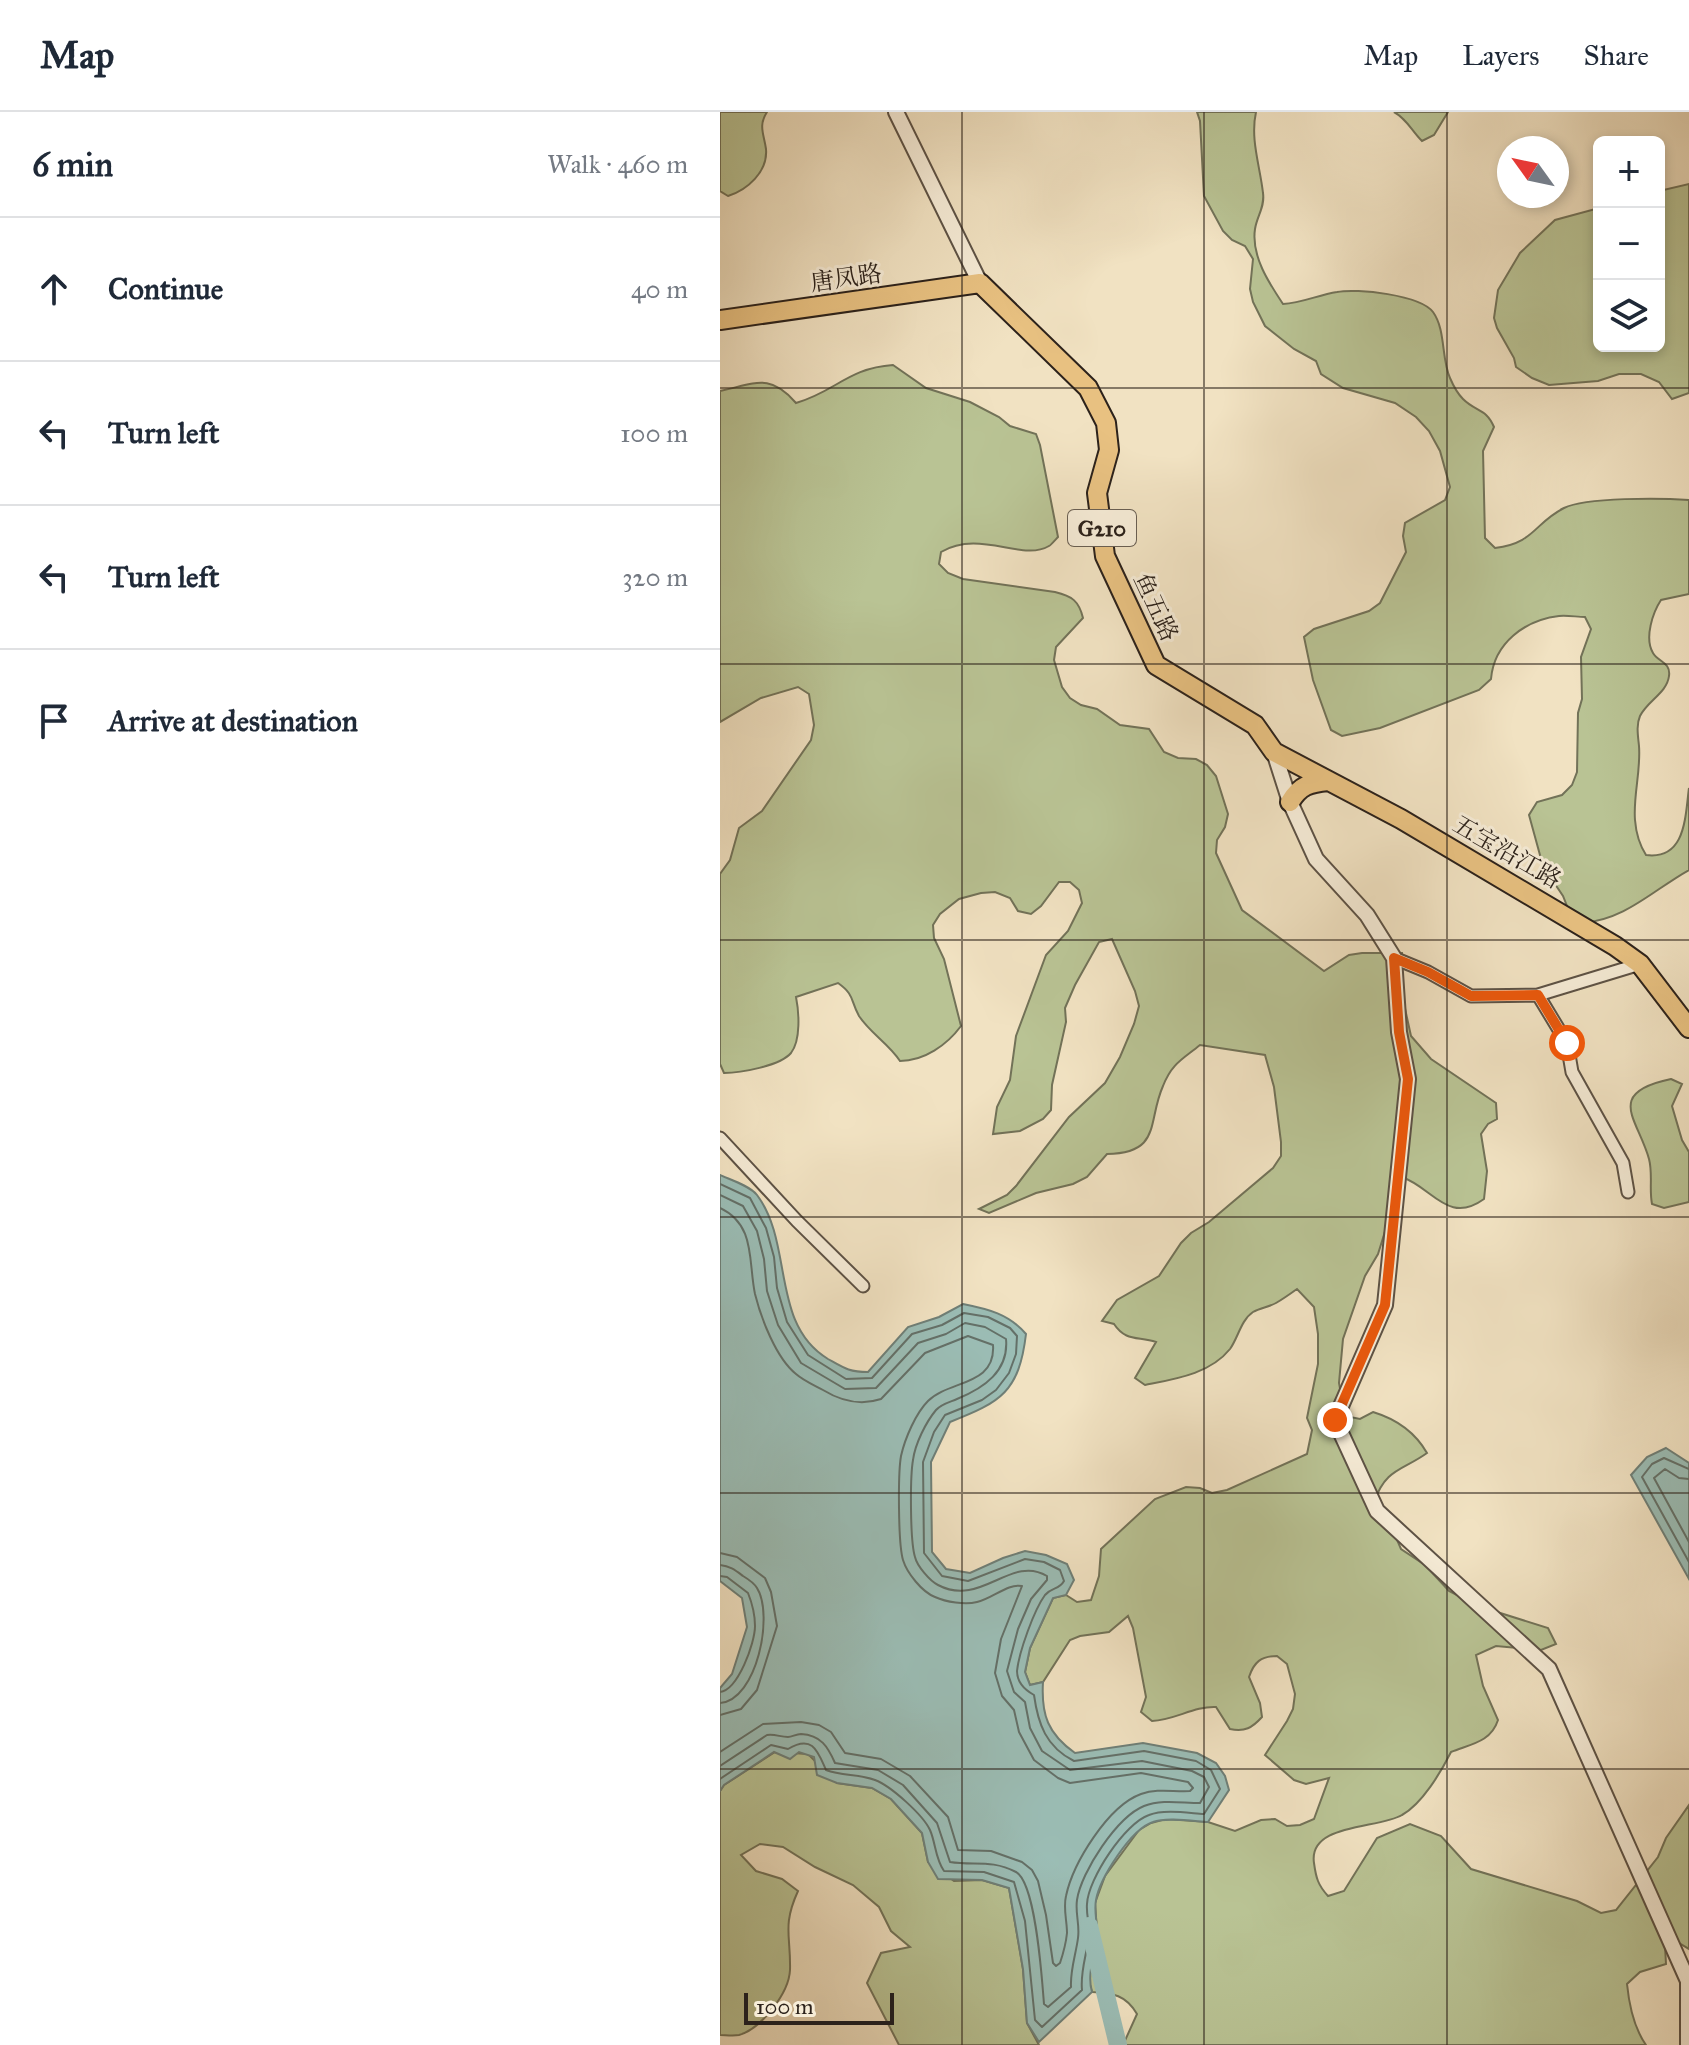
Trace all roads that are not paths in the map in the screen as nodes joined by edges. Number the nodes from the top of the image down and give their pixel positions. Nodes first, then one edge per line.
1 (896, 112) edge
2 (980, 283) junction
3 (720, 320) edge
4 (1274, 752) junction
5 (1328, 781) junction
6 (1290, 802) junction
7 (1394, 958) junction
8 (1640, 964) junction
9 (1538, 995) junction
10 (1689, 1028) edge
11 (720, 1138) edge
12 (1628, 1192) dead end
13 (863, 1286) dead end
14 (1688, 2045) edge

1 - 2 street
2 - 3 highway, 唐凤路
2 - 4 highway, 鱼五路 / G210
4 - 5 highway, 五宝沿江路 / G210
4 - 6 street
5 - 6 highway
5 - 8 highway, 五宝沿江路 / G210
6 - 7 street
7 - 9 street
7 - 14 street
8 - 9 street
8 - 10 highway, 五宝沿江路 / G210
9 - 12 street
11 - 13 street

